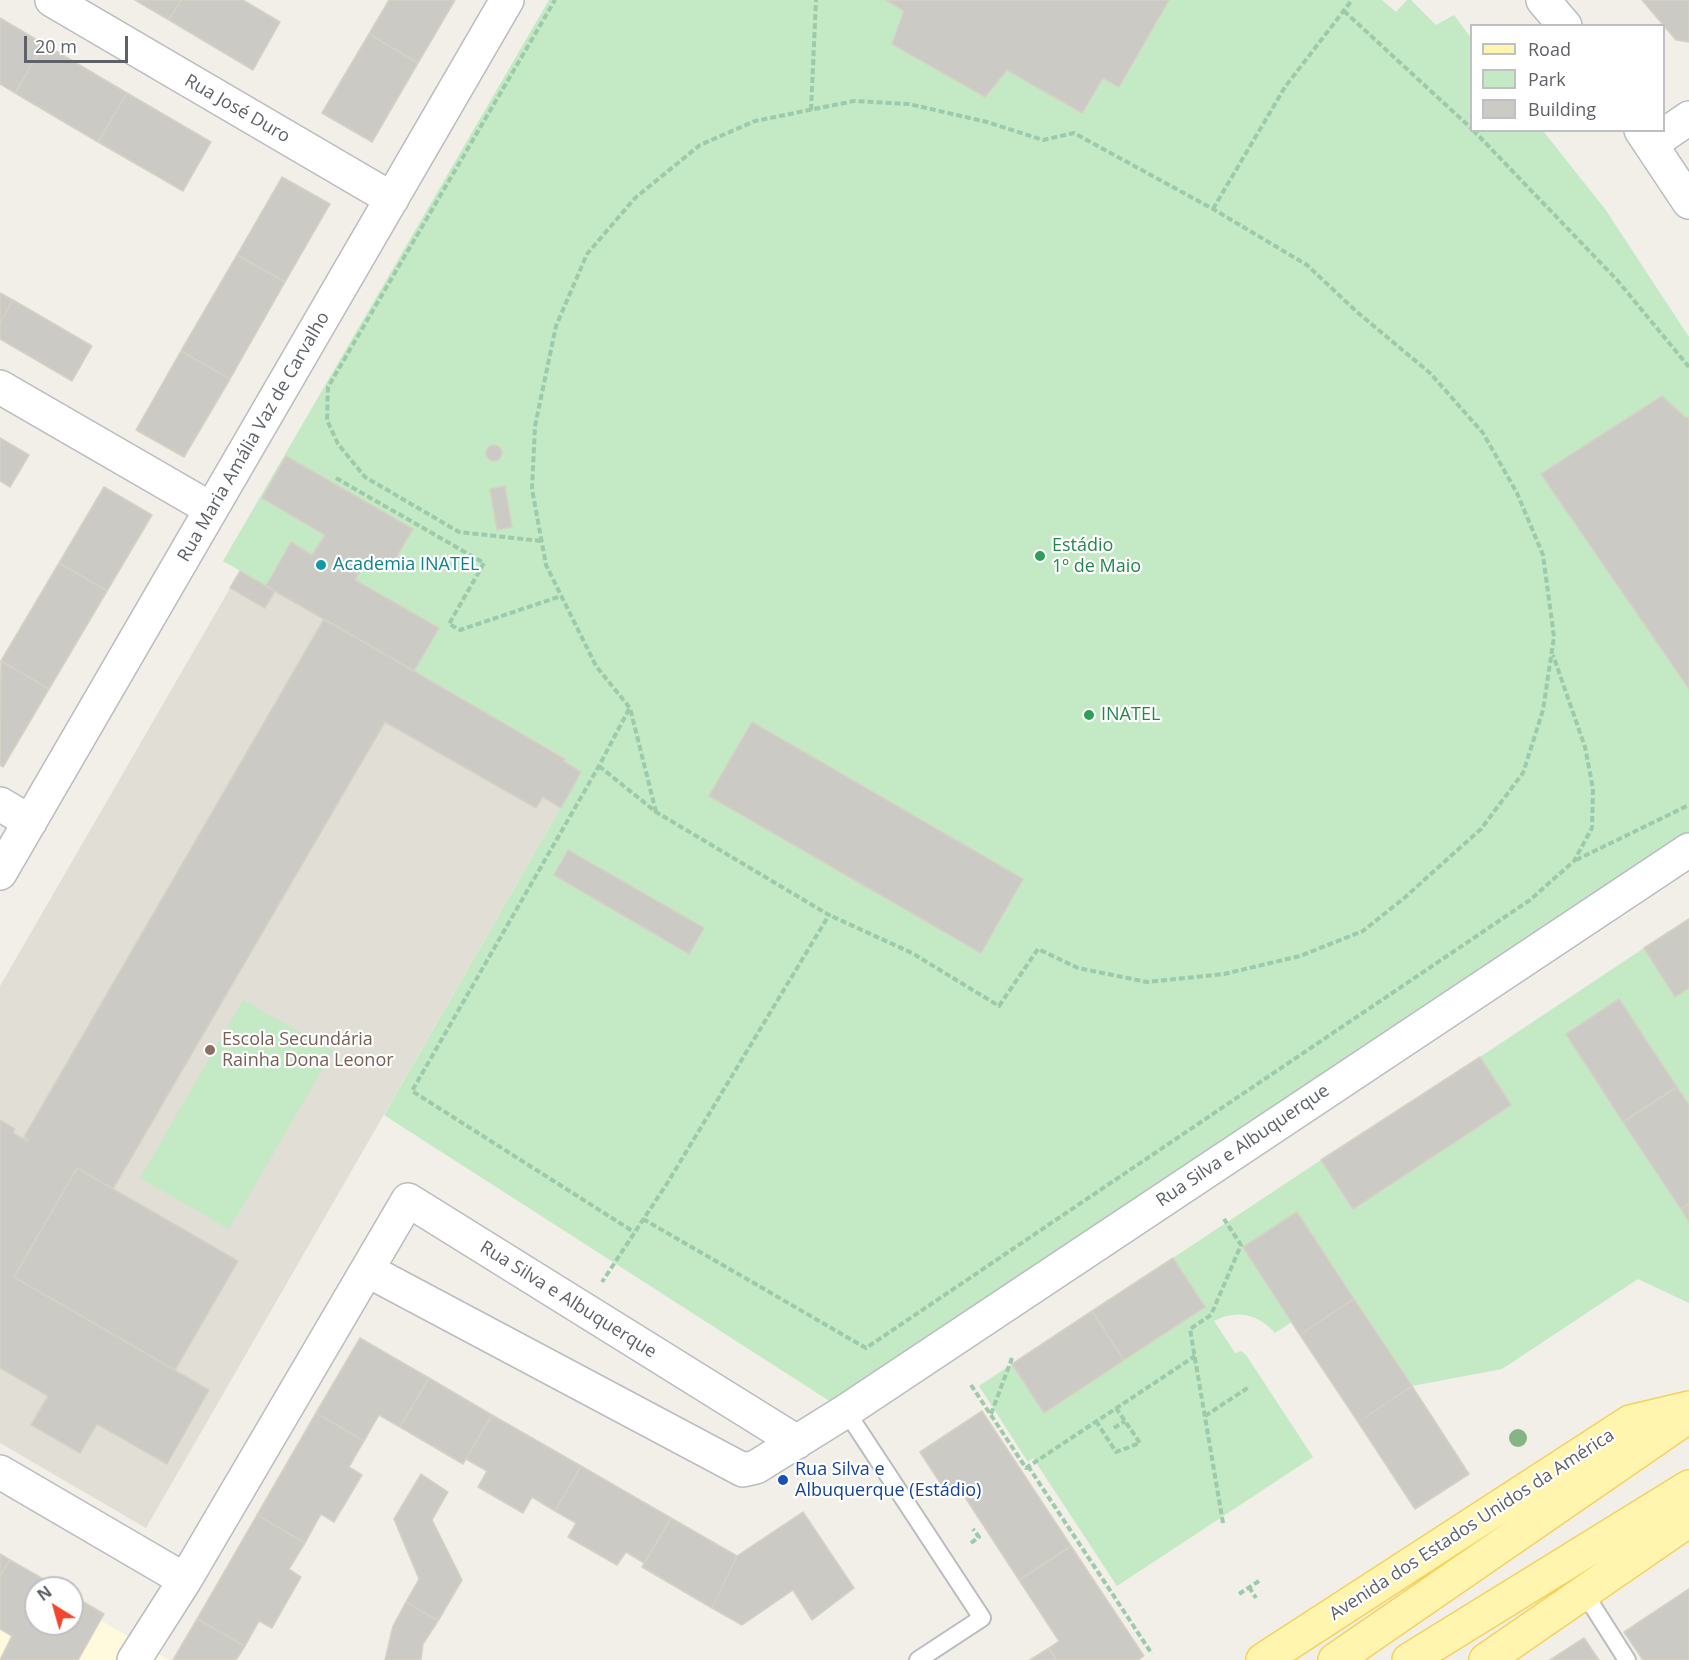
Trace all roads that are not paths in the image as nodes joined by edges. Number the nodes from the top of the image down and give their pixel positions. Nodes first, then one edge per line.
1 (52, 0) edge
2 (507, 0) edge
3 (1544, 0) edge
4 (1563, 24) edge
5 (1689, 118) edge
6 (1665, 129) edge
7 (1646, 137) edge
8 (392, 199) junction
9 (1689, 202) edge
10 (0, 387) edge
11 (211, 509) junction
12 (0, 804) edge
13 (30, 822) junction
14 (1689, 850) edge
15 (0, 873) edge
16 (367, 1270) junction
17 (1689, 1408) edge
18 (846, 1411) junction
19 (1689, 1416) edge
20 (797, 1442) junction
21 (0, 1472) edge
22 (1689, 1487) edge
23 (1689, 1521) edge
24 (185, 1580) junction
25 (1585, 1594) junction
26 (1491, 1659) edge
27 (134, 1660) edge
28 (918, 1660) edge
29 (1263, 1660) edge
30 (1335, 1660) edge
31 (1409, 1660) edge
32 (1627, 1660) edge

1 - 8 street, Rua José Duro
2 - 8 street, Rua Maria Amália Vaz de Carvalho
3 - 4 street
5 - 6 street
7 - 9 street
8 - 11 street, Rua Maria Amália Vaz de Carvalho
10 - 11 street
11 - 13 street, Rua Maria Amália Vaz de Carvalho
12 - 13 street
13 - 15 street, Rua Maria Amália Vaz de Carvalho
14 - 18 street, Rua Silva e Albuquerque
16 - 20 street, Rua Silva e Albuquerque
16 - 20 street, Rua Silva e Albuquerque
16 - 24 street, Rua Silva e Albuquerque
17 - 29 main road, Avenida dos Estados Unidos da América
18 - 20 street, Rua Silva e Albuquerque
18 - 28 lane
19 - 30 main road, Avenida dos Estados Unidos da América
21 - 24 street
22 - 31 main road
23 - 25 main road
24 - 27 street, Rua Silva e Albuquerque
25 - 26 main road
25 - 32 lane

